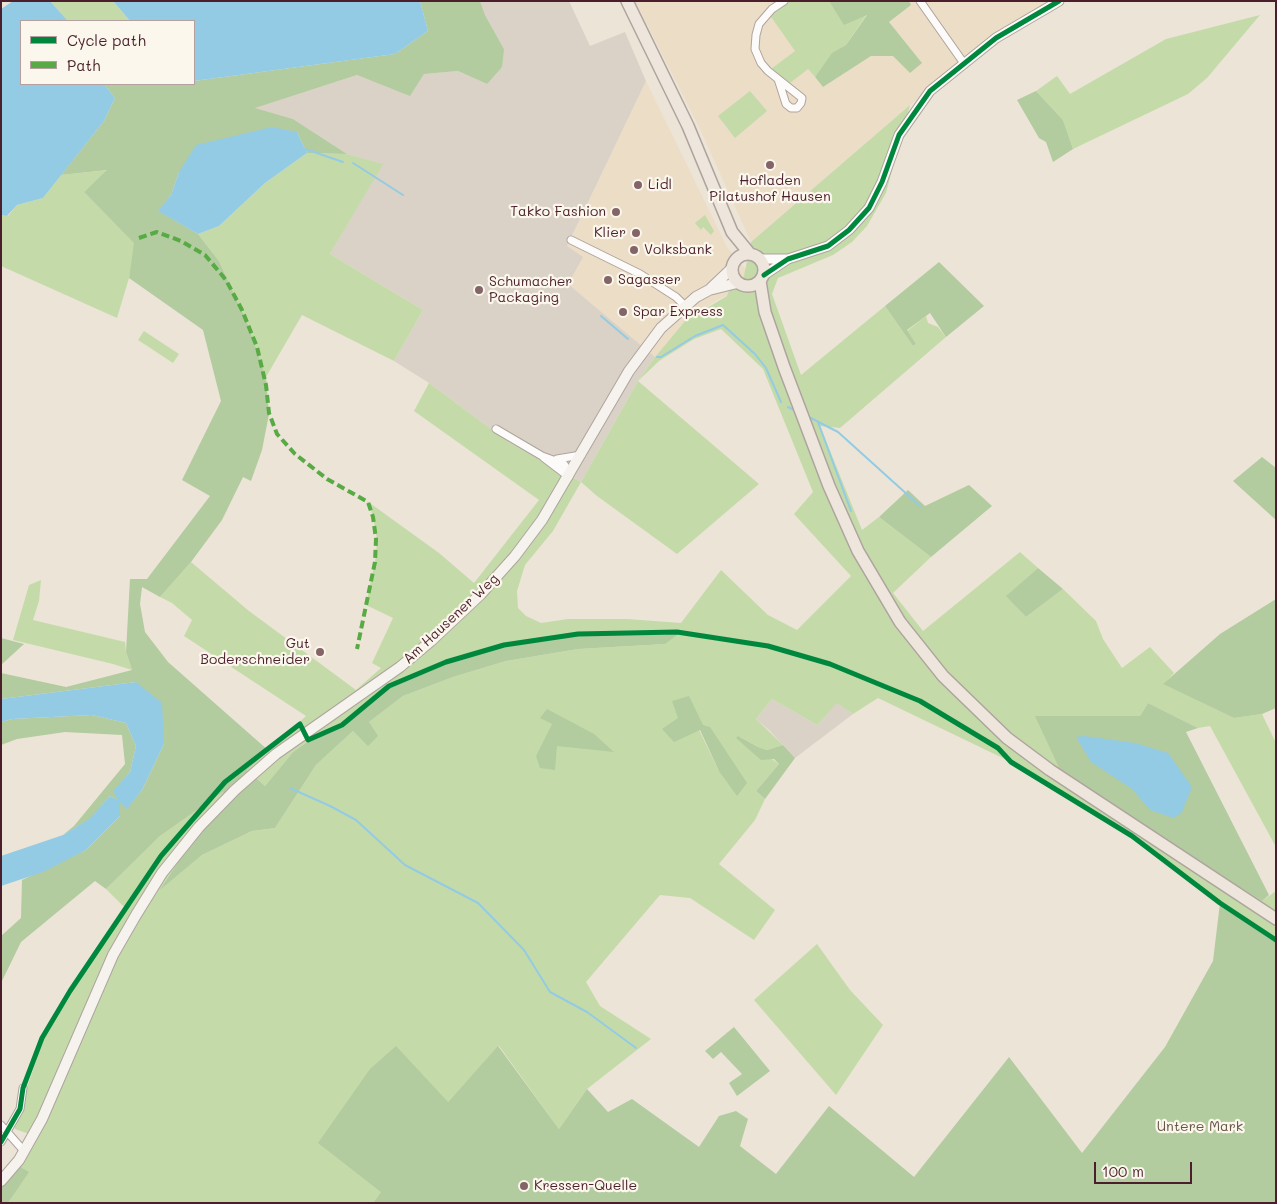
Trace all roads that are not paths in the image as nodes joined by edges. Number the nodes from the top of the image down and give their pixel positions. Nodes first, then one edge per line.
1 (627, 1) edge
2 (784, 1) edge
3 (920, 1) edge
4 (1059, 1) edge
5 (963, 62) junction
6 (778, 80) dead end
7 (732, 232) junction
8 (571, 240) dead end
9 (755, 256) junction
10 (788, 259) junction
11 (734, 264) junction
12 (762, 278) junction
13 (742, 285) junction
14 (709, 290) junction
15 (684, 305) junction
16 (765, 312) junction
17 (496, 429) dead end
18 (581, 455) junction
19 (542, 456) junction
20 (553, 459) junction
21 (570, 476) junction
22 (1276, 919) edge
23 (23, 1088) dead end
24 (5, 1129) edge
25 (1, 1142) edge
26 (26, 1148) junction
27 (1, 1181) edge

1 - 7 main road
2 - 6 street
3 - 5 street
4 - 5 street
5 - 10 street
7 - 9 main road
7 - 11 main road
8 - 15 street
9 - 10 street
9 - 11 main road
9 - 12 main road
10 - 12 street
11 - 13 main road
11 - 14 main road
12 - 13 main road
12 - 16 main road
13 - 14 main road
13 - 16 main road
14 - 15 main road, Am Hausener Weg
15 - 18 main road, Am Hausener Weg
16 - 22 main road
17 - 19 street
18 - 20 street
18 - 21 main road, Am Hausener Weg
19 - 20 street
19 - 21 street
20 - 21 street
21 - 26 main road, Am Hausener Weg
23 - 24 street
24 - 25 street
24 - 26 street
26 - 27 main road, Am Hausener Weg

